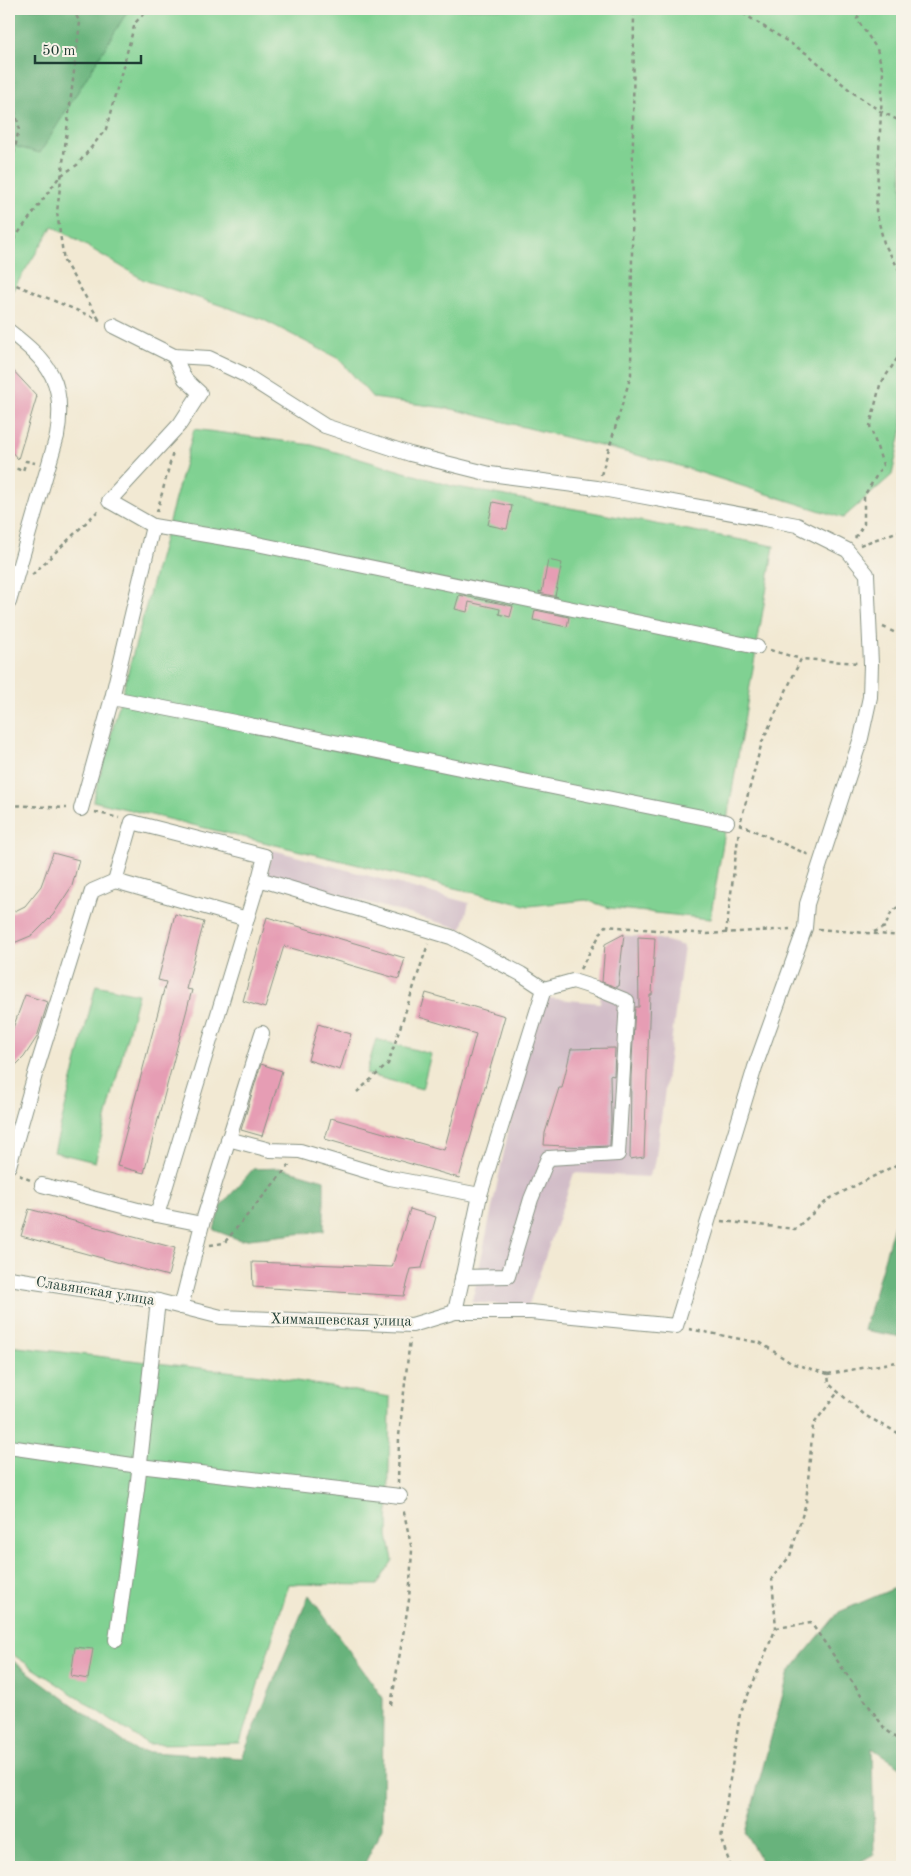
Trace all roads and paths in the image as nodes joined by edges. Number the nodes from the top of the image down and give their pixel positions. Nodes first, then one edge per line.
1 (72, 9) edge
2 (148, 9) edge
3 (634, 9) edge
4 (736, 9) edge
5 (863, 9) edge
6 (9, 87) edge
7 (880, 111) junction
8 (902, 122) edge
9 (60, 176) junction
10 (9, 182) edge
11 (9, 246) edge
12 (902, 276) edge
13 (9, 282) edge
14 (100, 321) junction
15 (114, 326) joint
16 (9, 331) edge
17 (902, 351) edge
18 (174, 356) junction
19 (173, 452) dead end
20 (9, 466) edge
21 (48, 466) junction
22 (597, 488) junction
23 (109, 501) junction
24 (153, 526) junction
25 (902, 530) edge
26 (847, 550) junction
27 (32, 576) dead end
28 (9, 602) edge
29 (868, 622) junction
30 (902, 636) edge
31 (757, 647) joint
32 (801, 659) junction
33 (871, 664) junction
34 (112, 698) junction
35 (9, 805) edge
36 (81, 809) junction
37 (132, 822) junction
38 (733, 823) junction
39 (822, 860) junction
40 (259, 880) junction
41 (115, 881) junction
42 (902, 903) edge
43 (246, 919) junction
44 (804, 928) junction
45 (433, 931) junction
46 (726, 933) junction
47 (873, 933) junction
48 (902, 936) edge
49 (573, 981) junction
50 (544, 989) junction
51 (262, 1033) dead end
52 (357, 1092) dead end
53 (228, 1138) junction
54 (300, 1152) junction
55 (902, 1162) edge
56 (13, 1170) edge
57 (42, 1185) joint
58 (480, 1195) junction
59 (157, 1216) junction
60 (709, 1220) junction
61 (202, 1224) junction
62 (196, 1247) junction
63 (462, 1277) junction
64 (9, 1278) edge
65 (158, 1301) junction
66 (181, 1307) junction
67 (455, 1312) junction
68 (412, 1325) junction
69 (676, 1326) junction
70 (902, 1359) edge
71 (828, 1374) junction
72 (838, 1392) junction
73 (902, 1434) edge
74 (9, 1447) edge
75 (139, 1466) junction
76 (400, 1496) junction
77 (776, 1628) junction
78 (116, 1640) dead end
79 (391, 1705) dead end
80 (902, 1742) edge
81 (730, 1867) edge

1 - 9 path
2 - 9 path
3 - 22 path
4 - 7 path
5 - 7 path
6 - 10 path
7 - 8 path
7 - 12 path
9 - 11 path
9 - 14 path
13 - 14 path
14 - 15 path
15 - 18 street
16 - 21 street
17 - 26 path
18 - 22 street
18 - 23 street
19 - 24 path
20 - 21 path
21 - 28 street
22 - 26 street
23 - 24 street
23 - 27 path
24 - 31 street
24 - 34 street
25 - 26 path
26 - 29 street
29 - 30 path
29 - 33 street
31 - 32 path
32 - 33 path
32 - 38 path
33 - 39 street
34 - 36 street
34 - 38 street
35 - 36 path
36 - 37 path
37 - 40 street
37 - 41 street
38 - 39 path
38 - 46 path
39 - 44 street
40 - 43 street
40 - 45 street
41 - 43 street
41 - 56 street
42 - 47 path
43 - 59 street
44 - 46 path
44 - 47 path
44 - 60 street
45 - 50 street
45 - 52 path
46 - 49 path
47 - 48 path
49 - 50 street
49 - 63 street
50 - 58 street
51 - 53 street
53 - 54 street
53 - 61 street
54 - 58 street
54 - 62 path
55 - 60 path
56 - 57 path
57 - 59 street
58 - 63 street
59 - 61 street
60 - 69 street
61 - 62 street
62 - 66 street
63 - 67 street
64 - 65 street, Славянская улица
65 - 66 street, Славянская улица
65 - 75 street
66 - 68 street, Химмашевская улица
67 - 68 street, Химмашевская улица
67 - 69 street, Химмашевская улица
68 - 76 path
69 - 71 path
70 - 71 path
71 - 72 path
72 - 73 path
72 - 77 path
74 - 75 street
75 - 76 street
75 - 78 street
76 - 79 path
77 - 80 path
77 - 81 path

